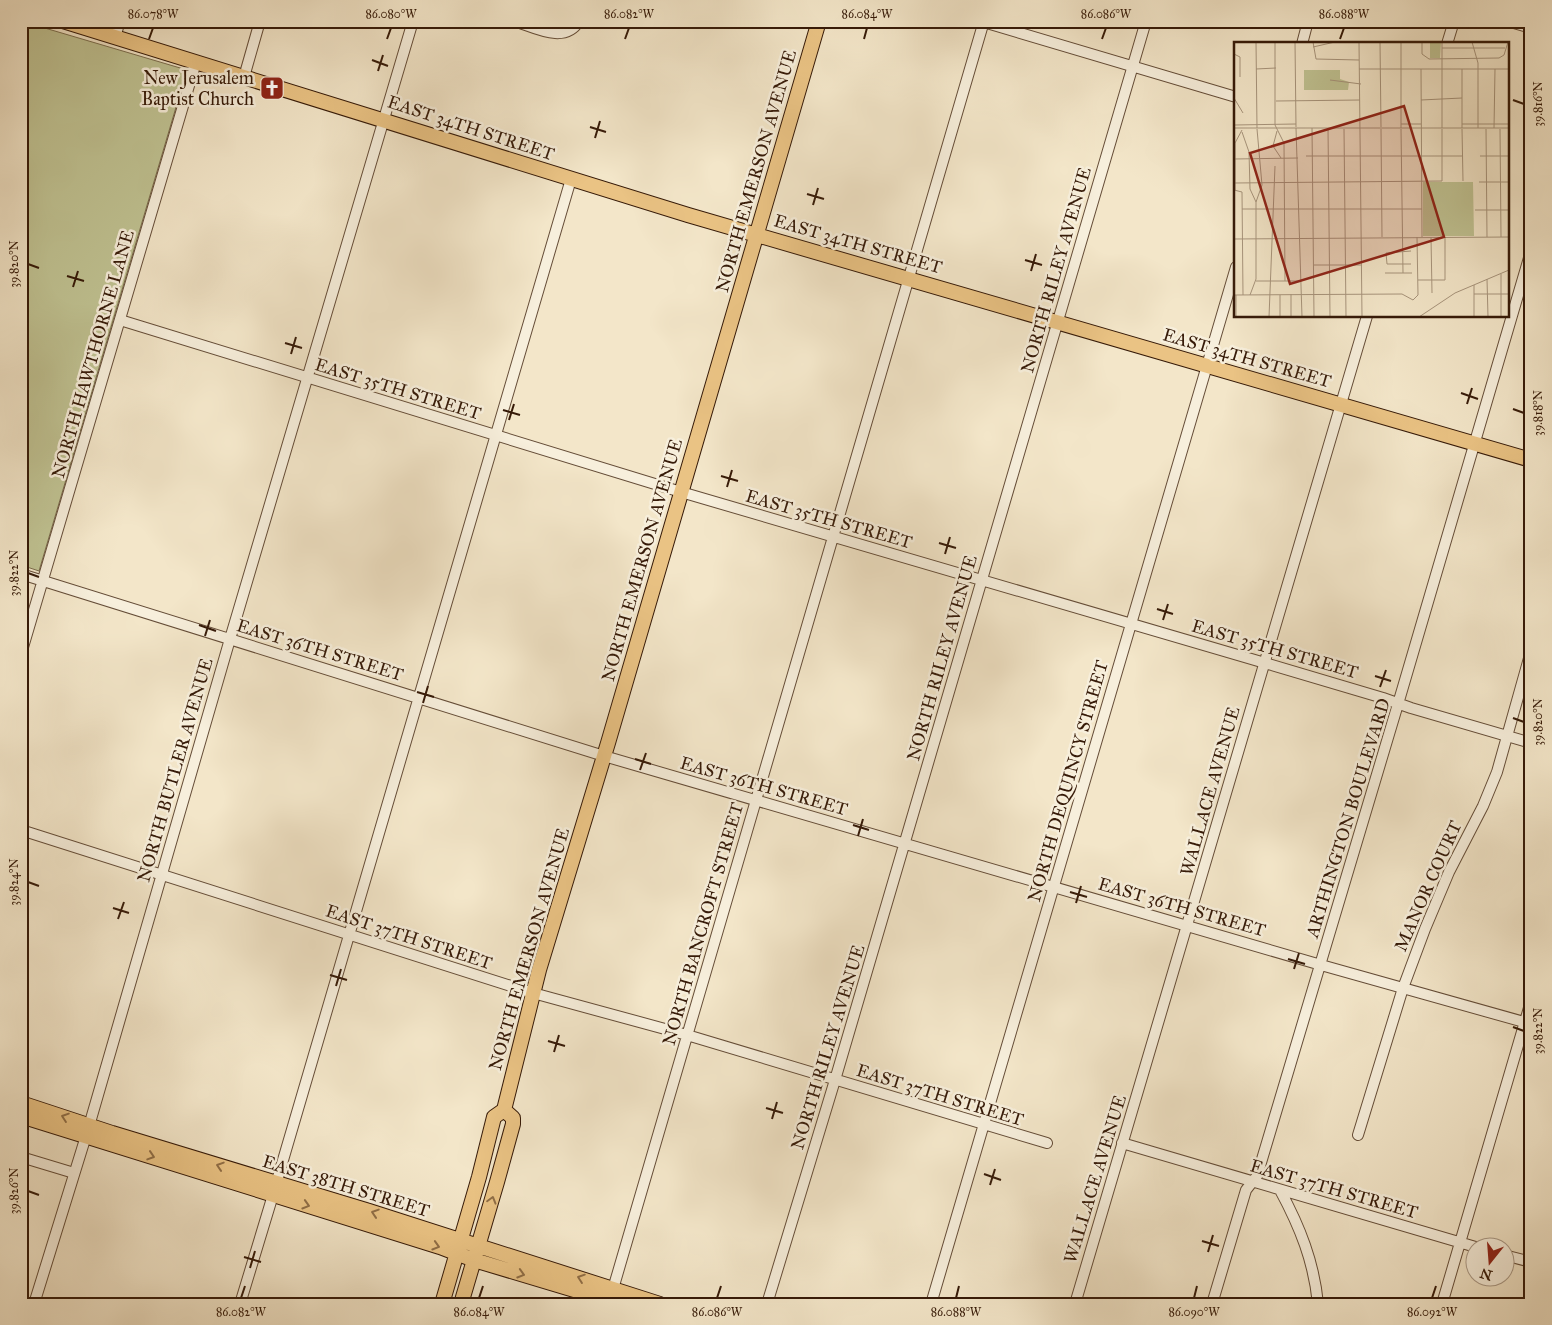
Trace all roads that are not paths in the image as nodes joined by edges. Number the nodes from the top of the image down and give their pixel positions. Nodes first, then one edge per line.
1 (63, 21) edge
2 (120, 21) edge
3 (260, 21) edge
4 (413, 21) edge
5 (514, 21) edge
6 (579, 21) edge
7 (819, 21) edge
8 (1146, 21) edge
9 (1308, 21) edge
10 (1454, 21) edge
11 (1506, 21) edge
12 (983, 22) edge
13 (1531, 28) edge
14 (115, 37) junction
15 (1303, 42) edge
16 (1448, 42) edge
17 (196, 62) junction
18 (1133, 66) junction
19 (244, 77) junction
20 (1234, 96) edge
21 (384, 120) junction
22 (571, 179) junction
23 (756, 234) junction
24 (1531, 251) edge
25 (1234, 274) edge
26 (909, 279) junction
27 (1366, 318) edge
28 (120, 320) junction
29 (1058, 322) junction
30 (1206, 366) junction
31 (308, 378) junction
32 (1341, 405) junction
33 (496, 436) junction
34 (1474, 444) junction
35 (1531, 460) edge
36 (681, 492) junction
37 (833, 537) junction
38 (21, 574) edge
39 (43, 580) junction
40 (982, 580) junction
41 (1131, 624) junction
42 (230, 639) junction
43 (1531, 651) edge
44 (21, 654) edge
45 (1265, 663) junction
46 (419, 698) junction
47 (1398, 704) junction
48 (1508, 736) junction
49 (1531, 743) edge
50 (604, 756) junction
51 (756, 800) junction
52 (21, 830) edge
53 (905, 844) junction
54 (162, 874) junction
55 (1054, 887) junction
56 (1187, 926) junction
57 (350, 935) junction
58 (1321, 965) junction
59 (1403, 988) junction
60 (533, 993) junction
61 (1531, 1001) edge
62 (1528, 1023) edge
63 (687, 1035) junction
64 (836, 1080) junction
65 (21, 1103) edge
66 (504, 1110) junction
67 (21, 1116) edge
68 (984, 1124) junction
69 (87, 1131) junction
70 (1358, 1135) dead end
71 (1122, 1143) junction
72 (1047, 1144) dead end
73 (21, 1156) edge
74 (74, 1173) junction
75 (1252, 1182) junction
76 (275, 1190) junction
77 (1280, 1190) junction
78 (1459, 1242) junction
79 (1464, 1244) edge
80 (458, 1247) junction
81 (477, 1253) junction
82 (1514, 1258) edge
83 (1531, 1262) edge
84 (613, 1288) junction
85 (34, 1304) edge
86 (240, 1304) edge
87 (442, 1304) edge
88 (461, 1304) edge
89 (621, 1304) edge
90 (660, 1304) edge
91 (767, 1304) edge
92 (931, 1304) edge
93 (1075, 1304) edge
94 (1212, 1304) edge
95 (1318, 1304) edge
96 (1442, 1304) edge

1 - 14 main road, EAST 34TH STREET
2 - 14 street
3 - 19 street
4 - 21 street, NORTH BUTLER AVENUE
5 - 6 street
7 - 23 main road, NORTH EMERSON AVENUE
8 - 18 street, NORTH RILEY AVENUE
9 - 15 street
10 - 16 street
11 - 13 street
12 - 18 street
12 - 26 street, NORTH BANCROFT STREET
14 - 17 main road, EAST 34TH STREET
17 - 19 main road, EAST 34TH STREET
17 - 28 street, NORTH HAWTHORNE LANE
18 - 20 street
18 - 29 street, NORTH RILEY AVENUE
19 - 21 main road, EAST 34TH STREET
21 - 22 main road, EAST 34TH STREET
21 - 31 street, NORTH BUTLER AVENUE
22 - 23 main road, EAST 34TH STREET
22 - 33 street
23 - 26 main road, EAST 34TH STREET
23 - 36 main road, NORTH EMERSON AVENUE
24 - 34 street, ARTHINGTON BOULEVARD
25 - 30 street, NORTH DEQUINCY STREET
26 - 29 main road, EAST 34TH STREET
26 - 37 street, NORTH BANCROFT STREET
27 - 32 street, WALLACE AVENUE
28 - 31 street, EAST 35TH STREET
28 - 39 street, NORTH HAWTHORNE LANE
29 - 30 main road, EAST 34TH STREET
29 - 40 street, NORTH RILEY AVENUE
30 - 32 main road, EAST 34TH STREET
30 - 41 street, NORTH DEQUINCY STREET
31 - 33 street, EAST 35TH STREET
31 - 42 street, NORTH BUTLER AVENUE
32 - 34 main road, EAST 34TH STREET
32 - 45 street, WALLACE AVENUE
33 - 36 street, EAST 35TH STREET
33 - 46 street
34 - 35 main road, EAST 34TH STREET
34 - 47 street, ARTHINGTON BOULEVARD
36 - 37 street, EAST 35TH STREET
36 - 50 main road, NORTH EMERSON AVENUE
37 - 40 street, EAST 35TH STREET
37 - 51 street, NORTH BANCROFT STREET
38 - 39 street, EAST 36TH STREET
39 - 42 street, EAST 36TH STREET
39 - 44 street, NORTH HAWTHORNE LANE
40 - 41 street, EAST 35TH STREET
40 - 53 street, NORTH RILEY AVENUE
41 - 45 street, EAST 35TH STREET
41 - 55 street, NORTH DEQUINCY STREET
42 - 46 street, EAST 36TH STREET
42 - 54 street, NORTH BUTLER AVENUE
43 - 48 street, MANOR COURT
45 - 47 street, EAST 35TH STREET
45 - 56 street, WALLACE AVENUE
46 - 50 street, EAST 36TH STREET
46 - 57 street
47 - 48 street, EAST 35TH STREET
47 - 58 street, ARTHINGTON BOULEVARD
48 - 49 street, EAST 35TH STREET
48 - 59 street, MANOR COURT
50 - 51 street, EAST 36TH STREET
50 - 60 main road, NORTH EMERSON AVENUE
51 - 53 street, EAST 36TH STREET
51 - 63 street, NORTH BANCROFT STREET
52 - 54 street, EAST 37TH STREET
53 - 55 street, EAST 36TH STREET
53 - 64 street, NORTH RILEY AVENUE
54 - 57 street, EAST 37TH STREET
54 - 69 street, NORTH BUTLER AVENUE
55 - 56 street, EAST 36TH STREET
55 - 68 street, NORTH DEQUINCY STREET
56 - 58 street, EAST 36TH STREET
56 - 71 street, WALLACE AVENUE
57 - 60 street, EAST 37TH STREET
57 - 76 street
58 - 59 street, EAST 36TH STREET
58 - 75 street, ARTHINGTON BOULEVARD
59 - 62 street, EAST 36TH STREET
59 - 70 street, MANOR COURT
60 - 63 street, EAST 37TH STREET
60 - 66 main road, NORTH EMERSON AVENUE
61 - 62 street
62 - 78 street
63 - 64 street, EAST 37TH STREET
63 - 84 street, NORTH BANCROFT STREET
64 - 68 street, EAST 37TH STREET
64 - 91 street, NORTH RILEY AVENUE
69 -> 65 main road, EAST 38TH STREET
66 - 80 main road, NORTH EMERSON AVENUE
81 -> 66 main road
67 - 69 main road, EAST 38TH STREET
68 - 72 street, EAST 37TH STREET
68 - 92 street, NORTH DEQUINCY STREET
69 - 74 street, NORTH BUTLER AVENUE
69 - 76 main road, EAST 38TH STREET
71 - 75 street, EAST 37TH STREET
71 - 93 street, WALLACE AVENUE
73 - 74 street
74 - 85 street, NORTH BUTLER AVENUE
75 - 77 street, EAST 37TH STREET
75 - 94 street, ARTHINGTON BOULEVARD
76 - 80 main road, EAST 38TH STREET
76 - 86 street
77 - 78 street, EAST 37TH STREET
77 - 95 street
78 - 79 street, EAST 37TH STREET
78 - 96 street
80 - 81 main road, EAST 38TH STREET
80 - 87 main road, NORTH EMERSON AVENUE
84 -> 81 main road, EAST 38TH STREET
81 - 88 main road
81 -> 89 main road, EAST 38TH STREET
82 - 83 street
84 - 90 main road, EAST 38TH STREET

